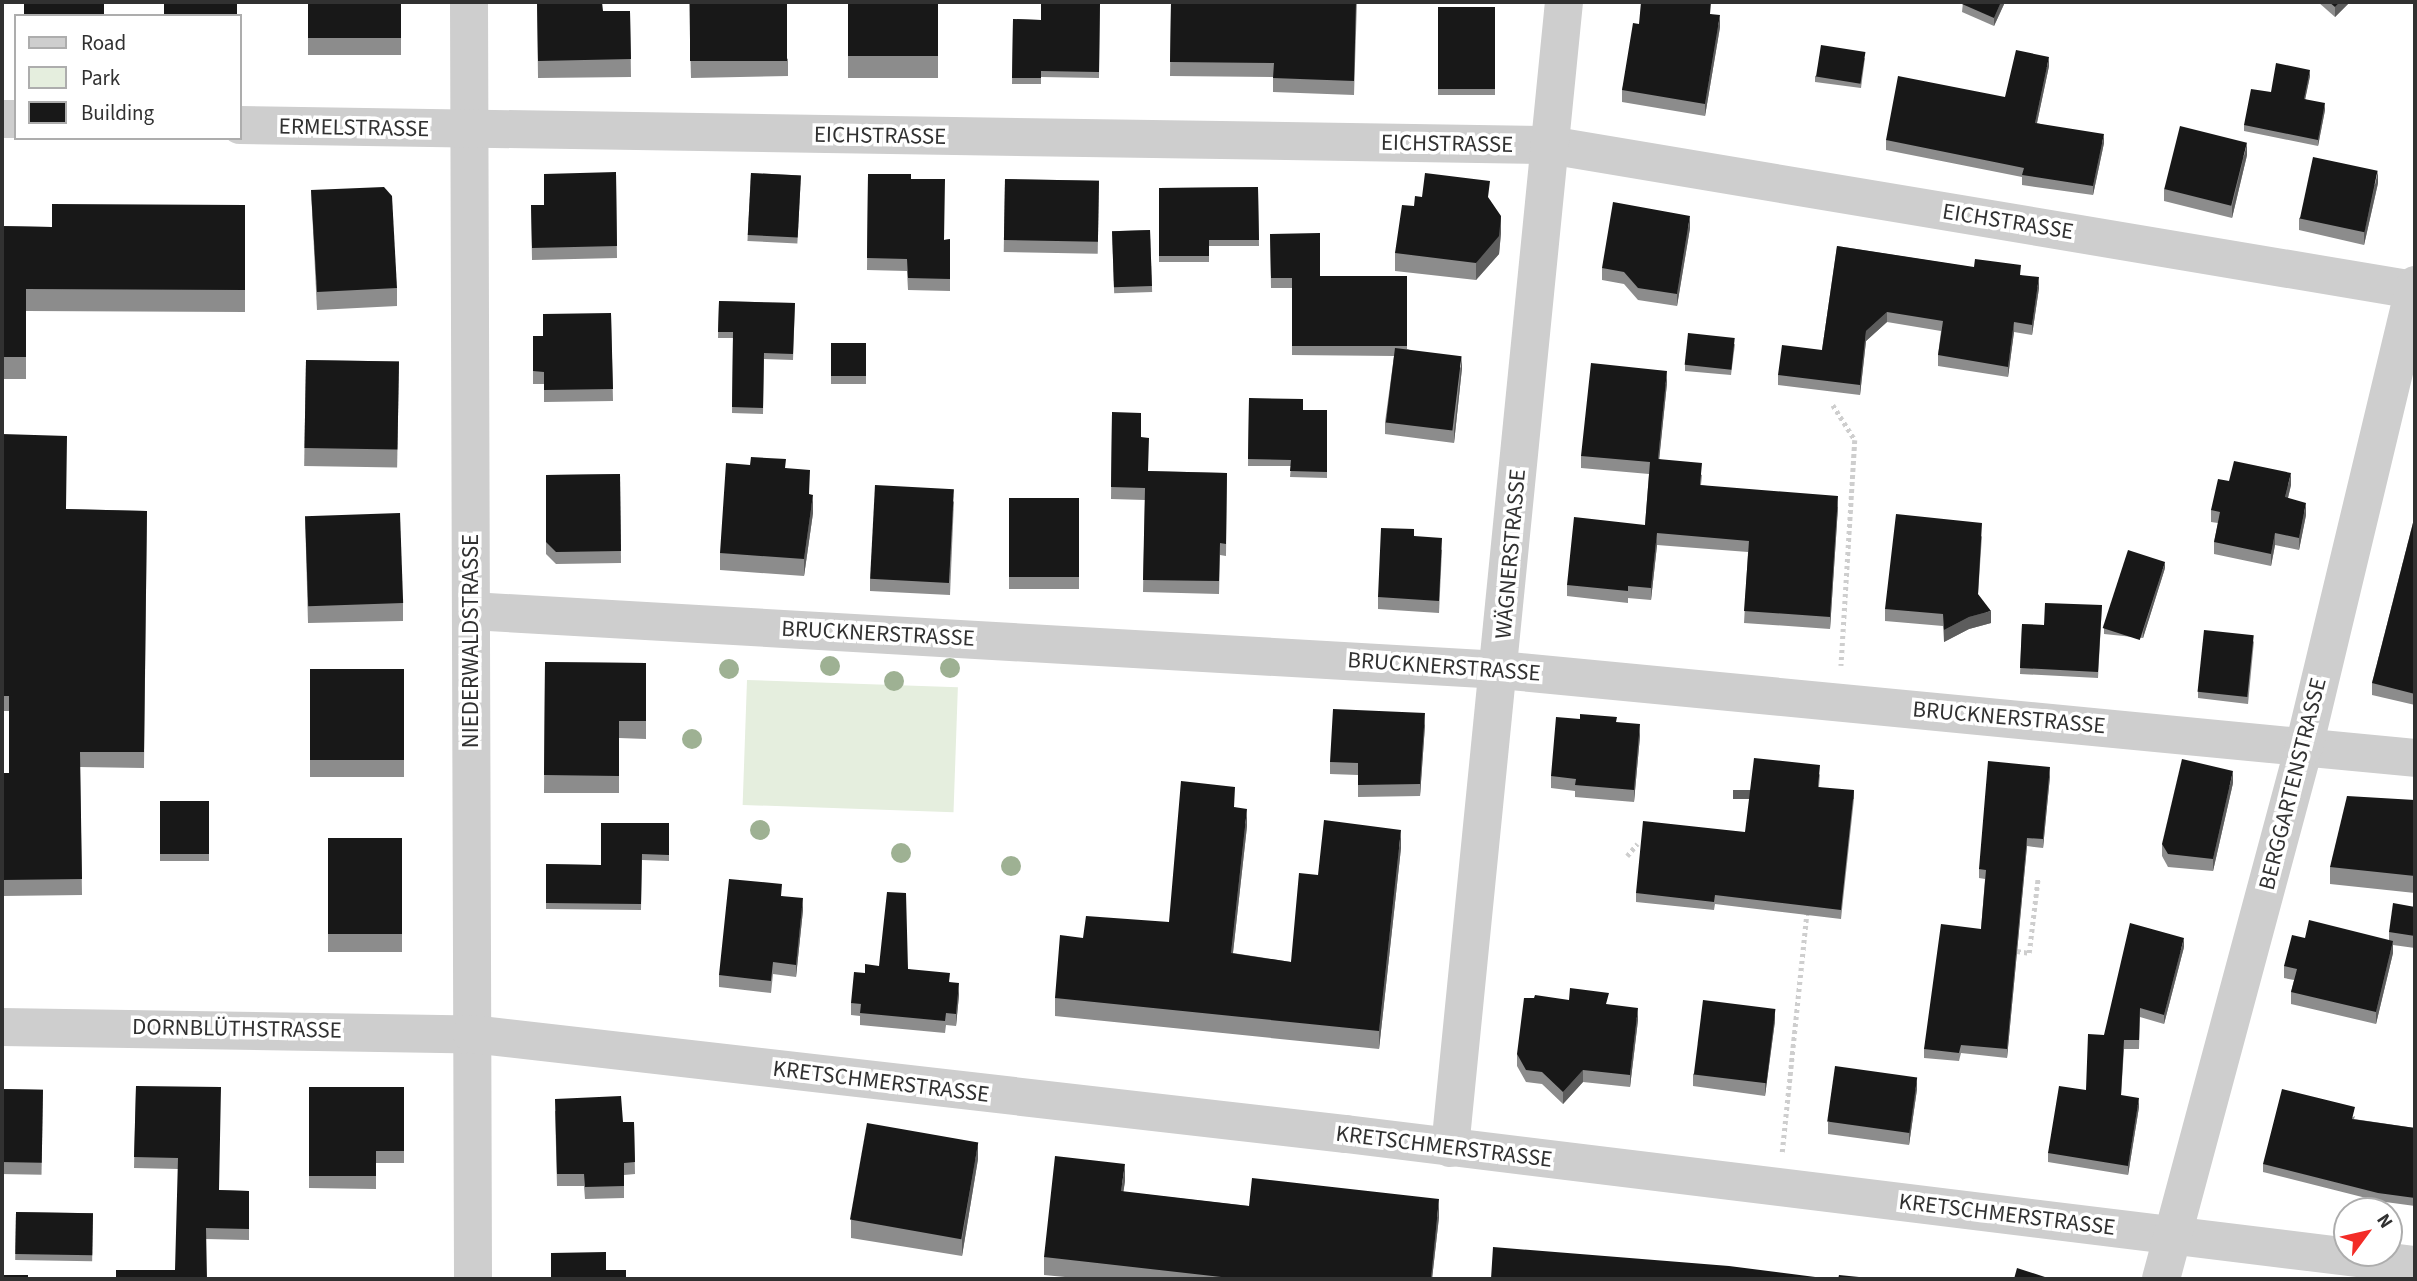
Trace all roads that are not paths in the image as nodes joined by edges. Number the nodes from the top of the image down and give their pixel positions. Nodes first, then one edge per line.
1 (468, 2) edge
2 (1564, 2) edge
3 (242, 125) edge
4 (469, 130) junction
5 (1549, 145) junction
6 (2415, 287) edge
7 (471, 611) junction
8 (1500, 670) junction
9 (2304, 747) junction
10 (2415, 758) edge
11 (2, 1027) edge
12 (472, 1034) junction
13 (1450, 1148) junction
14 (2172, 1235) junction
15 (2415, 1265) edge
16 (473, 1279) edge
17 (2161, 1279) edge

1 - 4 street, NIEDERWALDSTRASSE
2 - 5 street, WÄGNERSTRASSE
3 - 4 street, ERMELSTRASSE
4 - 5 street, EICHSTRASSE
4 - 7 street, NIEDERWALDSTRASSE
5 - 6 street, EICHSTRASSE
5 - 8 street, WÄGNERSTRASSE
6 - 9 street, BERGGARTENSTRASSE
7 - 8 street, BRUCKNERSTRASSE
7 - 12 street, NIEDERWALDSTRASSE
8 - 9 street, BRUCKNERSTRASSE
8 - 13 street, WÄGNERSTRASSE
9 - 10 street, BRUCKNERSTRASSE
9 - 14 street, BERGGARTENSTRASSE
11 - 12 street, DORNBLÜTHSTRASSE
12 - 13 street, KRETSCHMERSTRASSE
12 - 16 street, NIEDERWALDSTRASSE
13 - 14 street, KRETSCHMERSTRASSE
14 - 15 street, KRETSCHMERSTRASSE
14 - 17 street, BERGGARTENSTRASSE

